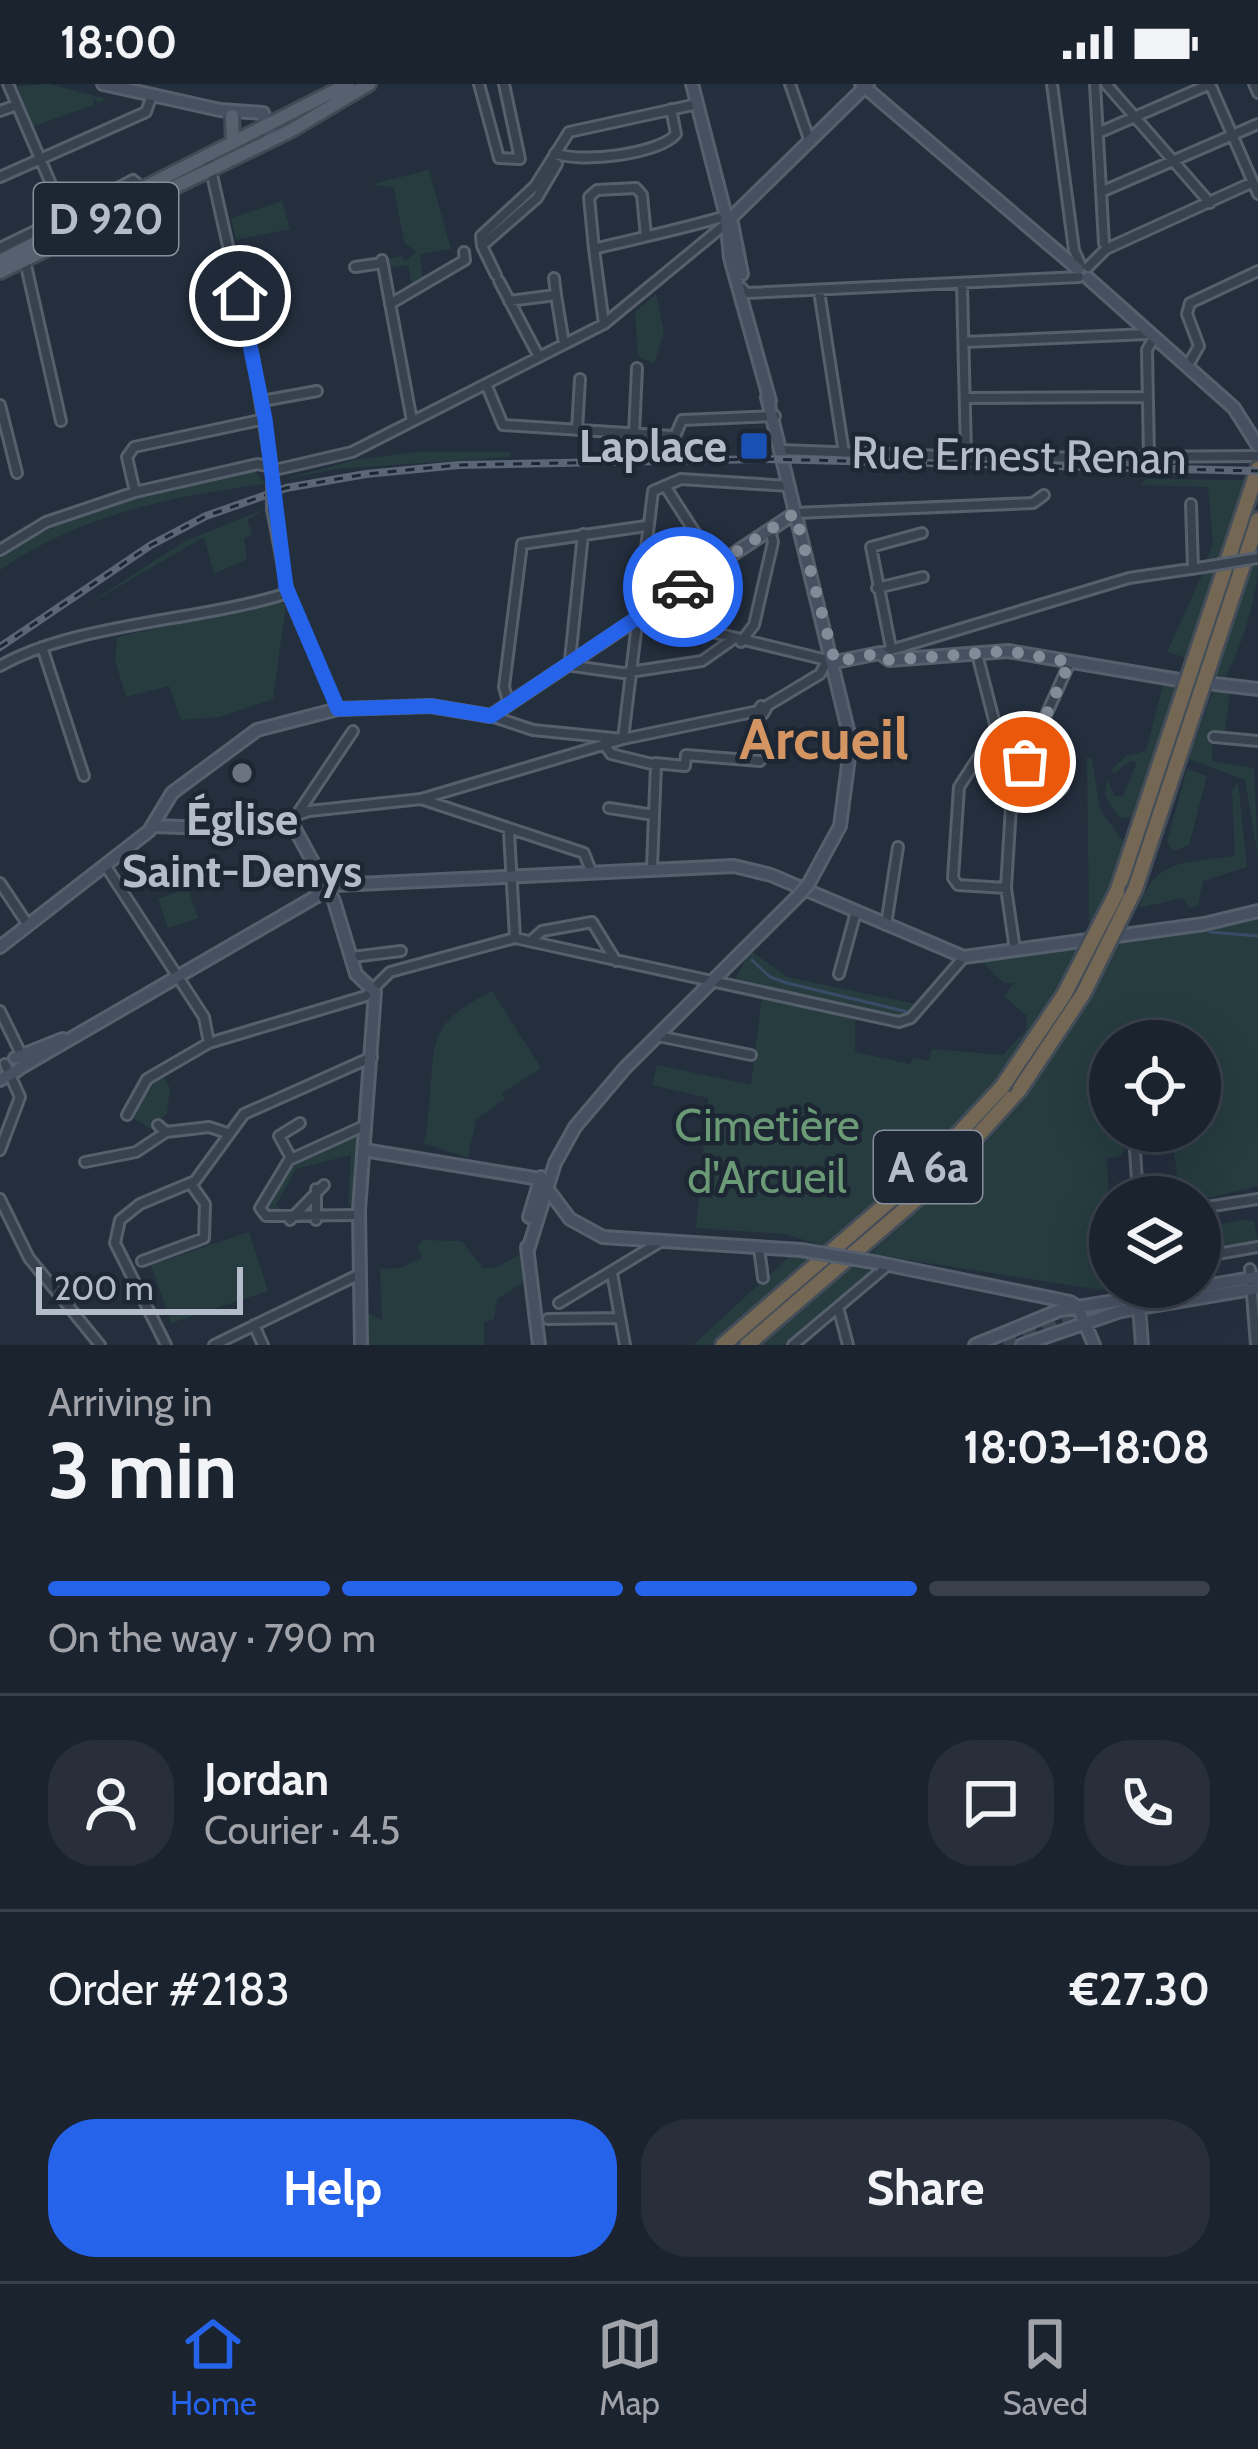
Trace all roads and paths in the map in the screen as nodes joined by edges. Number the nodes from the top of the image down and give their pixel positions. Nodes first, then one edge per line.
1 (8, 84) edge
2 (103, 84) edge
3 (348, 84) edge
4 (369, 84) edge
5 (479, 84) edge
6 (505, 84) edge
7 (692, 84) edge
8 (790, 84) edge
9 (1052, 84) edge
10 (1095, 84) edge
11 (1106, 84) edge
12 (1210, 84) edge
13 (1254, 84) edge
14 (864, 85) edge
15 (1258, 94) edge
16 (152, 95) junction
17 (697, 104) junction
18 (17, 105) junction
19 (670, 109) junction
20 (0, 111) edge
21 (226, 113) junction
22 (1135, 117) junction
23 (264, 123) junction
24 (1258, 124) edge
25 (1098, 133) junction
26 (1231, 136) junction
27 (270, 141) junction
28 (233, 143) junction
29 (810, 143) junction
30 (40, 158) junction
31 (556, 158) junction
32 (1172, 160) junction
33 (210, 162) junction
34 (0, 176) edge
35 (1252, 183) junction
36 (1101, 192) junction
37 (1258, 194) edge
38 (1210, 202) junction
39 (727, 220) junction
40 (68, 227) junction
41 (646, 236) junction
42 (726, 241) junction
43 (1104, 243) dead end
44 (698, 245) junction
45 (0, 248) edge
46 (594, 249) junction
47 (1074, 250) junction
48 (1060, 258) junction
49 (25, 260) junction
50 (459, 260) dead end
51 (0, 261) edge
52 (355, 267) dead end
53 (737, 267) junction
54 (1083, 271) junction
55 (0, 272) edge
56 (1258, 272) edge
57 (554, 278) dead end
58 (962, 285) junction
59 (819, 290) junction
60 (556, 295) junction
61 (746, 298) junction
62 (509, 301) junction
63 (390, 304) junction
64 (604, 324) junction
65 (1150, 337) junction
66 (964, 343) junction
67 (564, 344) junction
68 (539, 357) junction
69 (637, 368) dead end
70 (1187, 369) junction
71 (580, 380) dead end
72 (486, 384) junction
73 (316, 391) dead end
74 (1148, 397) junction
75 (966, 398) junction
76 (262, 401) junction
77 (0, 405) edge
78 (772, 416) junction
79 (265, 419) junction
80 (61, 421) dead end
81 (412, 422) junction
82 (577, 430) junction
83 (634, 434) junction
84 (780, 450) junction
85 (1257, 450) edge
86 (844, 453) junction
87 (965, 454) junction
88 (1149, 458) junction
89 (272, 469) junction
90 (1258, 470) edge
91 (17, 473) dead end
92 (665, 485) junction
93 (789, 487) junction
94 (134, 492) junction
95 (1044, 495) dead end
96 (1191, 504) dead end
97 (795, 513) junction
98 (1258, 520) edge
99 (646, 526) junction
100 (770, 530) junction
101 (922, 533) dead end
102 (583, 534) junction
103 (0, 550) edge
104 (1258, 558) edge
105 (716, 565) junction
106 (1193, 569) junction
107 (923, 577) dead end
108 (877, 588) junction
109 (288, 593) junction
110 (641, 614) junction
111 (736, 641) junction
112 (42, 647) junction
113 (885, 650) junction
114 (976, 652) junction
115 (568, 662) junction
116 (831, 662) junction
117 (1070, 662) junction
118 (0, 666) edge
119 (630, 671) junction
120 (1179, 680) dead end
121 (1215, 684) dead end
122 (1258, 689) edge
123 (508, 701) junction
124 (338, 709) junction
125 (491, 716) junction
126 (996, 730) junction
127 (353, 731) dead end
128 (1038, 734) junction
129 (1214, 737) dead end
130 (623, 739) junction
131 (603, 741) junction
132 (1258, 741) edge
133 (760, 761) dead end
134 (655, 763) junction
135 (84, 776) dead end
136 (1012, 790) junction
137 (421, 799) junction
138 (609, 808) dead end
139 (654, 814) junction
140 (291, 816) junction
141 (153, 826) junction
142 (508, 832) junction
143 (898, 847) dead end
144 (104, 863) junction
145 (652, 867) junction
146 (590, 871) junction
147 (511, 876) junction
148 (0, 883) edge
149 (1006, 888) junction
150 (328, 889) junction
151 (1258, 910) edge
152 (856, 912) junction
153 (886, 925) junction
154 (29, 926) junction
155 (514, 938) junction
156 (533, 939) junction
157 (0, 947) edge
158 (1015, 950) junction
159 (401, 951) dead end
160 (352, 957) junction
161 (964, 957) junction
162 (616, 961) junction
163 (839, 974) dead end
164 (174, 976) junction
165 (710, 980) junction
166 (375, 992) junction
167 (0, 1011) edge
168 (656, 1036) junction
169 (208, 1043) junction
170 (751, 1055) dead end
171 (373, 1056) junction
172 (13, 1066) edge
173 (128, 1114) dead end
174 (300, 1123) dead end
175 (367, 1125) junction
176 (227, 1133) junction
177 (0, 1150) edge
178 (364, 1150) junction
179 (291, 1158) junction
180 (85, 1162) dead end
181 (543, 1183) junction
182 (191, 1184) junction
183 (0, 1199) edge
184 (1258, 1199) edge
185 (1221, 1205) edge
186 (358, 1216) junction
187 (290, 1220) junction
188 (316, 1220) junction
189 (662, 1241) junction
190 (1258, 1247) edge
191 (759, 1248) junction
192 (801, 1250) junction
193 (1221, 1253) edge
194 (142, 1261) dead end
195 (883, 1264) junction
196 (611, 1273) junction
197 (360, 1274) junction
198 (763, 1278) dead end
199 (1254, 1280) edge
200 (1221, 1284) edge
201 (1221, 1285) edge
202 (1046, 1297) junction
203 (559, 1303) dead end
204 (1089, 1304) edge
205 (1078, 1306) junction
206 (838, 1307) junction
207 (1126, 1308) edge
208 (1142, 1308) edge
209 (1045, 1314) junction
210 (617, 1318) junction
211 (548, 1319) dead end
212 (254, 1325) junction
213 (1092, 1332) edge
214 (1024, 1344) edge
215 (100, 1345) edge
216 (166, 1345) edge
217 (214, 1345) edge
218 (263, 1345) edge
219 (361, 1345) edge
220 (538, 1345) edge
221 (625, 1345) edge
222 (723, 1345) edge
223 (747, 1345) edge
224 (793, 1345) edge
225 (848, 1345) edge
226 (975, 1345) edge
227 (1142, 1345) edge
228 (1256, 1345) edge

1 - 18 street
2 - 16 main road
3 - 23 main road, D 920
4 - 27 main road, D 920
5 - 6 street
7 - 17 main road
8 - 29 street
9 - 47 street
10 - 25 street
11 - 22 street
12 - 22 street
12 - 26 street
13 - 15 street
14 - 29 main road
14 - 48 main road
16 - 21 main road
16 - 30 street
17 - 19 street
17 - 39 main road
18 - 20 street
18 - 30 street
19 - 31 street
19 - 31 street
21 - 23 main road
21 - 28 main road
22 - 25 street
22 - 32 street
23 - 27 main road
23 - 28 main road, D 920
24 - 26 street
25 - 36 street
26 - 32 street
26 - 35 street
27 - 33 main road, D 920
28 - 33 main road, D 920
29 - 39 main road
30 - 34 street
30 - 40 street
31 - 62 street
32 - 36 street
32 - 38 street
33 - 40 main road, D 920
33 - 49 main road, D 920
33 - 76 street
35 - 37 street
35 - 38 street
36 - 43 street
38 - 54 street
39 - 41 street
39 - 42 main road
39 - 44 street
39 - 53 main road
40 - 45 street
40 - 51 main road, D 920
41 - 46 street
41 - 46 street
42 - 44 street
42 - 53 main road
44 - 64 street
46 - 64 street
47 - 48 main road
47 - 54 street
48 - 54 main road
49 - 55 main road, D 920
49 - 80 street
50 - 63 street
52 - 63 street
53 - 61 main road
54 - 58 street
54 - 65 main road
56 - 70 street
57 - 60 street
58 - 59 street
58 - 66 street
59 - 61 street
59 - 86 street
60 - 62 street
60 - 67 street
61 - 78 main road
62 - 68 street
63 - 81 street
64 - 67 street
65 - 66 street
65 - 70 main road
65 - 74 street
66 - 75 street
67 - 68 street
68 - 72 street
69 - 83 street
70 - 85 main road
71 - 82 street
72 - 81 street
72 - 82 street
73 - 76 street
74 - 75 street
74 - 88 street
75 - 87 street
76 - 79 street
77 - 91 street
78 - 83 street
78 - 84 main road
79 - 89 street
79 - 94 street
81 - 89 street
82 - 83 street
84 - 86 street, Rue Ernest Renan
84 - 93 main road
85 - 88 street, Rue Ernest Renan
86 - 87 street, Rue Ernest Renan
87 - 88 street, Rue Ernest Renan
89 - 94 street
89 - 109 street, bridge
90 - 222 highway, A 6a, bridge
92 - 93 street
92 - 99 street
92 - 105 street
93 - 97 main road
94 - 103 street
95 - 97 street
96 - 106 street
97 - 100 main road
97 - 116 main road
98 - 223 highway, A 6a, bridge
99 - 102 street
99 - 110 street
100 - 105 main road
100 - 111 street
101 - 108 street
102 - 115 street
102 - 123 street
104 - 106 street, bridge
105 - 110 main road
106 - 113 street
107 - 108 street
108 - 113 street
109 - 112 street
109 - 124 street
110 - 111 street
110 - 115 main road
110 - 119 street
111 - 116 street
111 - 119 street
112 - 118 street
112 - 135 street
113 - 114 main road
113 - 116 main road
114 - 117 main road
114 - 126 street
115 - 119 street
115 - 123 main road
116 - 130 street
116 - 165 main road, bridge
117 - 120 main road
117 - 128 street
119 - 130 street
121 - 122 main road
123 - 125 main road
124 - 125 main road
124 - 141 main road
125 - 131 street
126 - 128 street
126 - 136 street
126 - 149 street
127 - 140 street
128 - 136 street
128 - 136 street
129 - 132 street
130 - 131 street
131 - 134 street
131 - 137 street
133 - 134 street
134 - 139 street
136 - 149 street
137 - 140 street
137 - 142 street
138 - 139 street
139 - 145 street
140 - 141 main road
140 - 150 main road
141 - 144 main road
142 - 146 street
142 - 147 street
143 - 153 street
144 - 154 main road
144 - 164 street
145 - 146 main road
145 - 152 main road
146 - 147 main road
147 - 150 main road
147 - 155 street
148 - 154 street
149 - 158 street
150 - 160 main road
150 - 164 main road
151 - 158 main road
152 - 153 main road
152 - 163 street
153 - 161 main road
154 - 157 main road
155 - 156 street
155 - 166 street
156 - 162 street
156 - 162 street
158 - 161 main road
159 - 160 street
160 - 166 main road
161 - 165 street
162 - 165 street
164 - 169 street
164 - 172 main road
165 - 168 main road
166 - 169 street
166 - 171 main road
167 - 172 street
168 - 170 street
168 - 181 main road
169 - 173 street
171 - 175 main road
171 - 176 street
172 - 177 street
174 - 179 street
175 - 178 main road
175 - 179 street
176 - 180 street
176 - 182 street
178 - 181 main road
178 - 186 main road
179 - 187 street
181 - 189 main road
181 - 192 street
181 - 220 main road
182 - 194 street
182 - 216 street
183 - 215 street
184 - 185 street
186 - 188 street
186 - 197 main road
187 - 188 street
187 - 188 street
189 - 191 main road
189 - 196 street
190 - 193 street
191 - 192 main road
191 - 198 street
192 - 195 main road, bridge
195 - 202 main road
195 - 206 street
196 - 203 street
196 - 210 street
197 - 212 street
197 - 219 main road
199 - 200 main road
199 - 201 main road
199 - 228 street
202 - 205 main road
202 - 209 main road
204 - 205 main road
205 - 209 main road
205 - 213 main road
206 - 224 street
206 - 225 street
207 - 213 main road
208 - 227 main road
209 - 226 main road
210 - 211 street
210 - 221 street
212 - 217 street
212 - 218 street
213 - 214 main road

